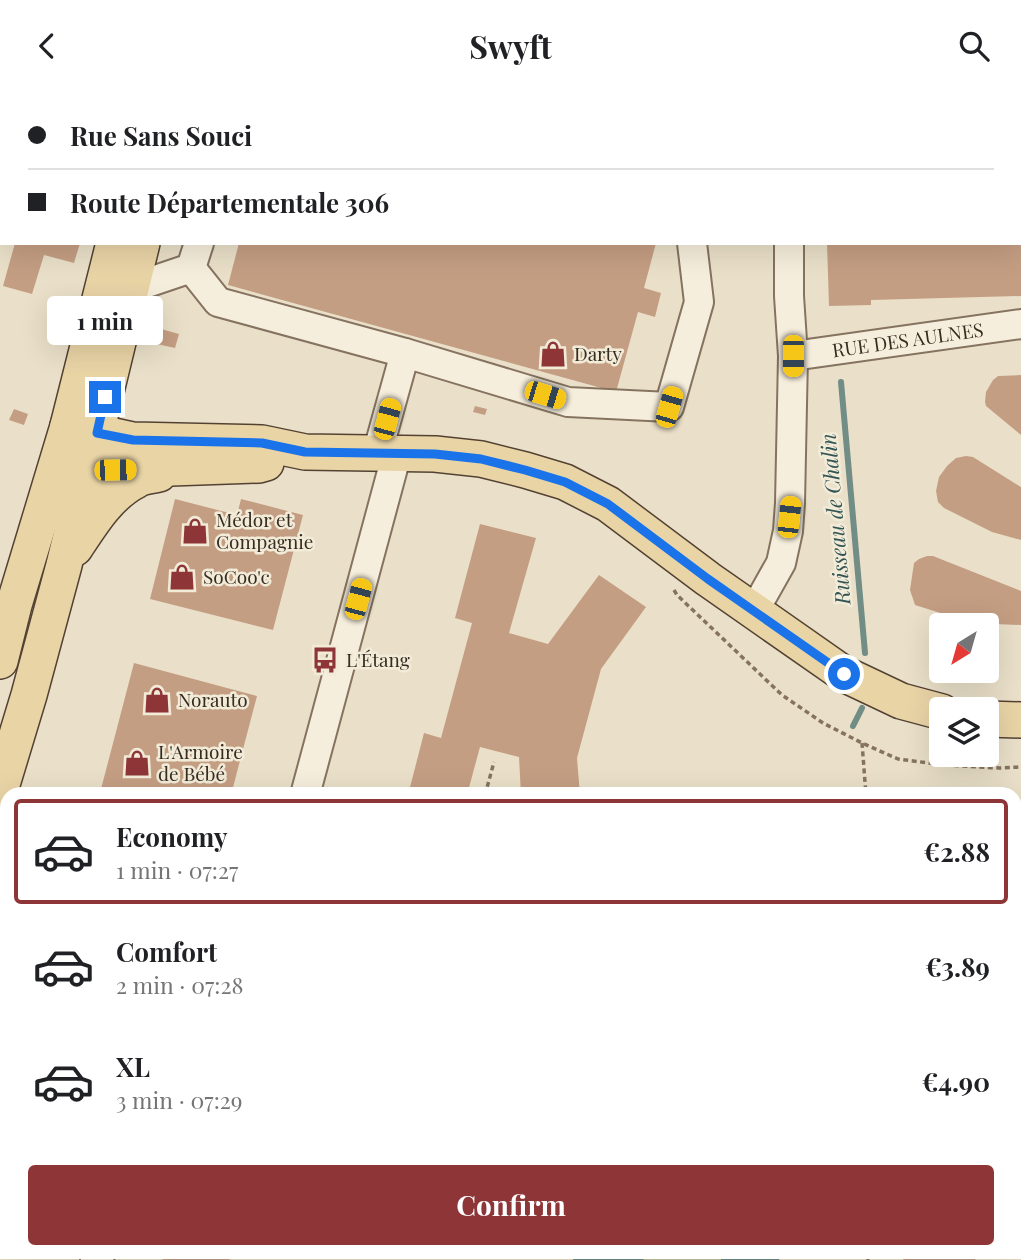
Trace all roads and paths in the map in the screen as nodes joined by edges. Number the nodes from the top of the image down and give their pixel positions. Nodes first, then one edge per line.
1 (114, 245) edge
2 (142, 245) edge
3 (692, 245) edge
4 (789, 245) edge
5 (195, 256) edge
6 (132, 288) junction
7 (1021, 324) edge
8 (405, 353) junction
9 (793, 356) junction
10 (79, 451) junction
11 (305, 452) junction
12 (387, 454) junction
13 (182, 468) junction
14 (64, 565) junction
15 (671, 586) dead end
16 (754, 611) junction
17 (0, 661) edge
18 (929, 709) edge
19 (999, 719) edge
20 (1021, 720) edge
21 (862, 743) junction
22 (494, 762) dead end
23 (1021, 767) edge
24 (1, 787) edge
25 (307, 787) edge
26 (487, 787) edge
27 (865, 787) edge

1 - 10 main road
2 - 6 main road
3 - 8 street
4 - 9 street
5 - 6 street
5 - 8 street
6 - 10 main road
7 - 9 street, RUE DES AULNES
8 - 12 street
9 - 16 street
10 - 11 main road
10 - 13 main road
10 - 14 main road
10 - 17 main road
11 - 12 main road
11 - 13 main road
12 - 16 main road
12 - 25 street
13 - 14 main road
14 - 24 main road
15 - 21 path
16 - 18 main road
19 - 20 main road
21 - 23 path
21 - 27 path
22 - 26 path

